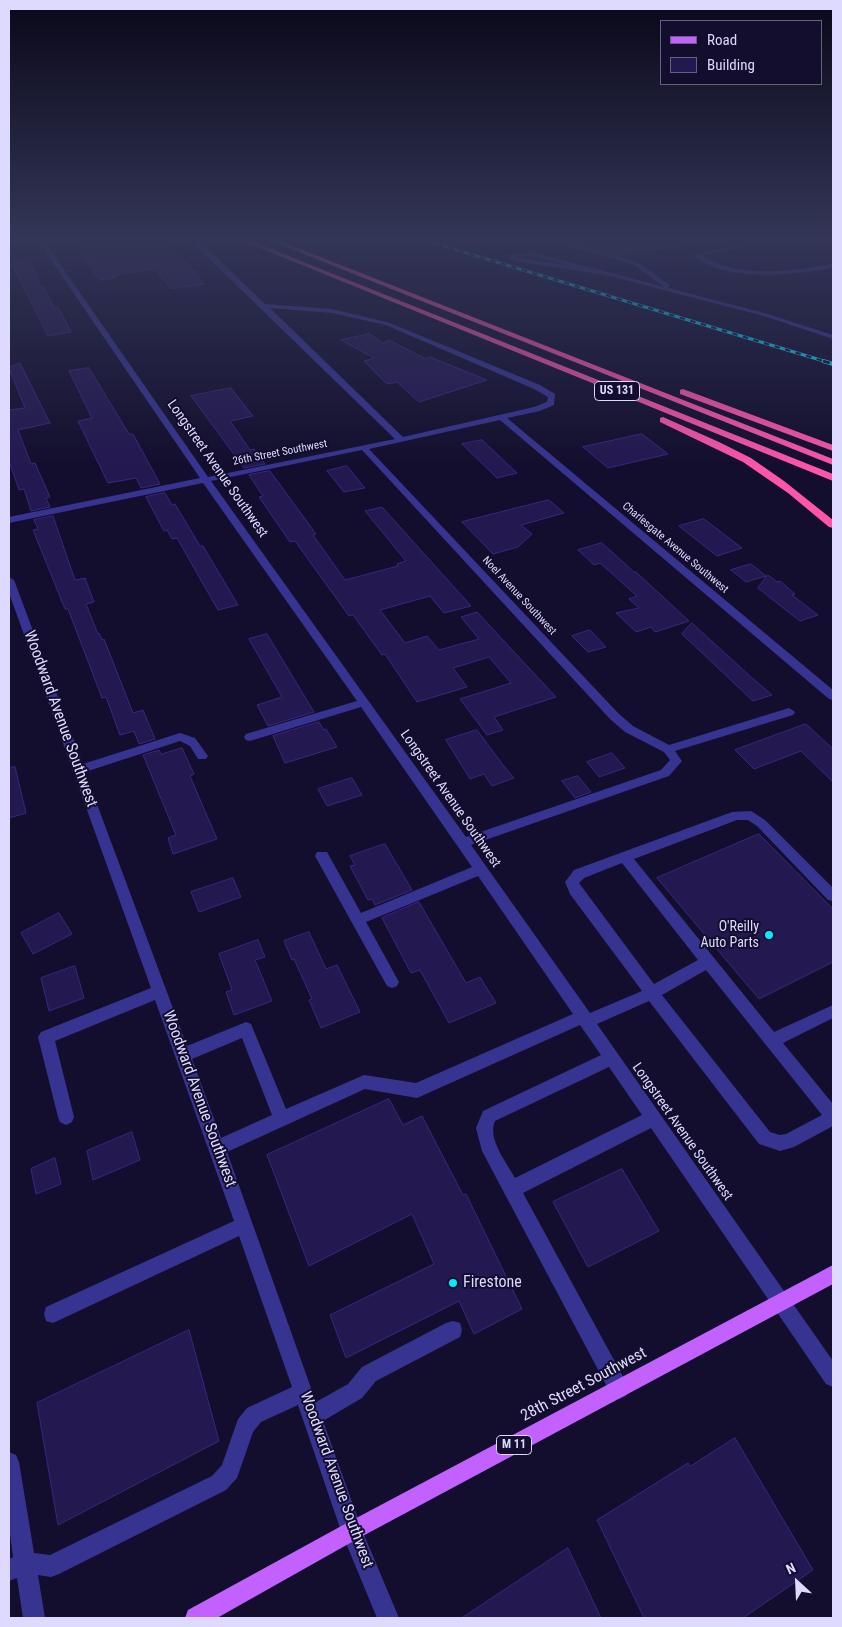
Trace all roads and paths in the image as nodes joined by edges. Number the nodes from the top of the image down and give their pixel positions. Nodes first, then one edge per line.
1 (93, 317) edge
2 (275, 317) edge
3 (363, 317) edge
4 (430, 317) edge
5 (433, 317) edge
6 (466, 317) edge
7 (485, 317) edge
8 (772, 317) edge
9 (833, 337) edge
10 (649, 379) dead end
11 (677, 389) dead end
12 (502, 418) junction
13 (400, 439) junction
14 (363, 448) junction
15 (833, 448) edge
16 (833, 462) edge
17 (833, 478) edge
18 (205, 479) junction
19 (9, 520) edge
20 (833, 525) edge
21 (9, 580) edge
22 (833, 696) edge
23 (363, 702) junction
24 (789, 712) dead end
25 (250, 737) dead end
26 (668, 749) junction
27 (202, 756) dead end
28 (79, 770) junction
29 (463, 843) junction
30 (322, 856) dead end
31 (624, 856) junction
32 (481, 869) junction
33 (833, 896) edge
34 (357, 920) junction
35 (708, 962) junction
36 (392, 982) dead end
37 (160, 991) junction
38 (652, 993) junction
39 (833, 1012) edge
40 (585, 1019) junction
41 (772, 1040) junction
42 (183, 1055) junction
43 (612, 1058) junction
44 (66, 1116) dead end
45 (833, 1117) edge
46 (654, 1118) junction
47 (282, 1119) junction
48 (217, 1148) junction
49 (512, 1189) junction
50 (244, 1225) junction
51 (833, 1274) edge
52 (782, 1302) junction
53 (52, 1314) dead end
54 (453, 1330) dead end
55 (833, 1377) edge
56 (619, 1389) junction
57 (303, 1392) junction
58 (312, 1416) junction
59 (9, 1462) edge
60 (352, 1531) junction
61 (17, 1566) edge
62 (34, 1618) edge
63 (196, 1618) edge
64 (388, 1618) edge

1 - 18 street, Longstreet Avenue Southwest
2 - 13 street
3 - 12 street, 26th Street Southwest
4 - 20 highway
5 - 17 highway, US 131
6 - 16 highway, US 131
7 - 10 highway
8 - 9 street
11 - 15 highway
12 - 13 street, 26th Street Southwest
12 - 22 street, Charlesgate Avenue Southwest
13 - 14 street, 26th Street Southwest
14 - 18 street, 26th Street Southwest
14 - 26 street, Noel Avenue Southwest
18 - 19 street, 26th Street Southwest
18 - 23 street, Longstreet Avenue Southwest
21 - 28 street, Woodward Avenue Southwest
23 - 25 street
23 - 29 street, Longstreet Avenue Southwest
24 - 26 street
26 - 29 street
27 - 28 street
28 - 37 street, Woodward Avenue Southwest
29 - 32 street, Longstreet Avenue Southwest
30 - 34 street
31 - 33 street
31 - 35 street
31 - 38 street
32 - 34 street
32 - 40 street, Longstreet Avenue Southwest
34 - 36 street
35 - 38 street
35 - 41 street
37 - 42 street, Woodward Avenue Southwest
37 - 44 street
38 - 40 street
38 - 45 street
39 - 41 street
40 - 43 street, Longstreet Avenue Southwest
40 - 47 street
41 - 45 street
42 - 47 street
42 - 48 street, Woodward Avenue Southwest
43 - 46 street, Longstreet Avenue Southwest
43 - 49 street
46 - 49 street
46 - 52 street, Longstreet Avenue Southwest
47 - 48 street
48 - 50 street, Woodward Avenue Southwest
49 - 56 street
50 - 53 street
50 - 57 street, Woodward Avenue Southwest
51 - 52 main road, 28th Street Southwest / M 11
52 - 55 street, Longstreet Avenue Southwest
52 - 56 main road, 28th Street Southwest / M 11
54 - 58 street
56 - 60 main road, 28th Street Southwest / M 11
57 - 58 street, Woodward Avenue Southwest
57 - 61 street
58 - 60 street, Woodward Avenue Southwest
59 - 61 street
60 - 63 main road, 28th Street Southwest / M 11
60 - 64 street, Woodward Avenue Southwest
61 - 62 street

